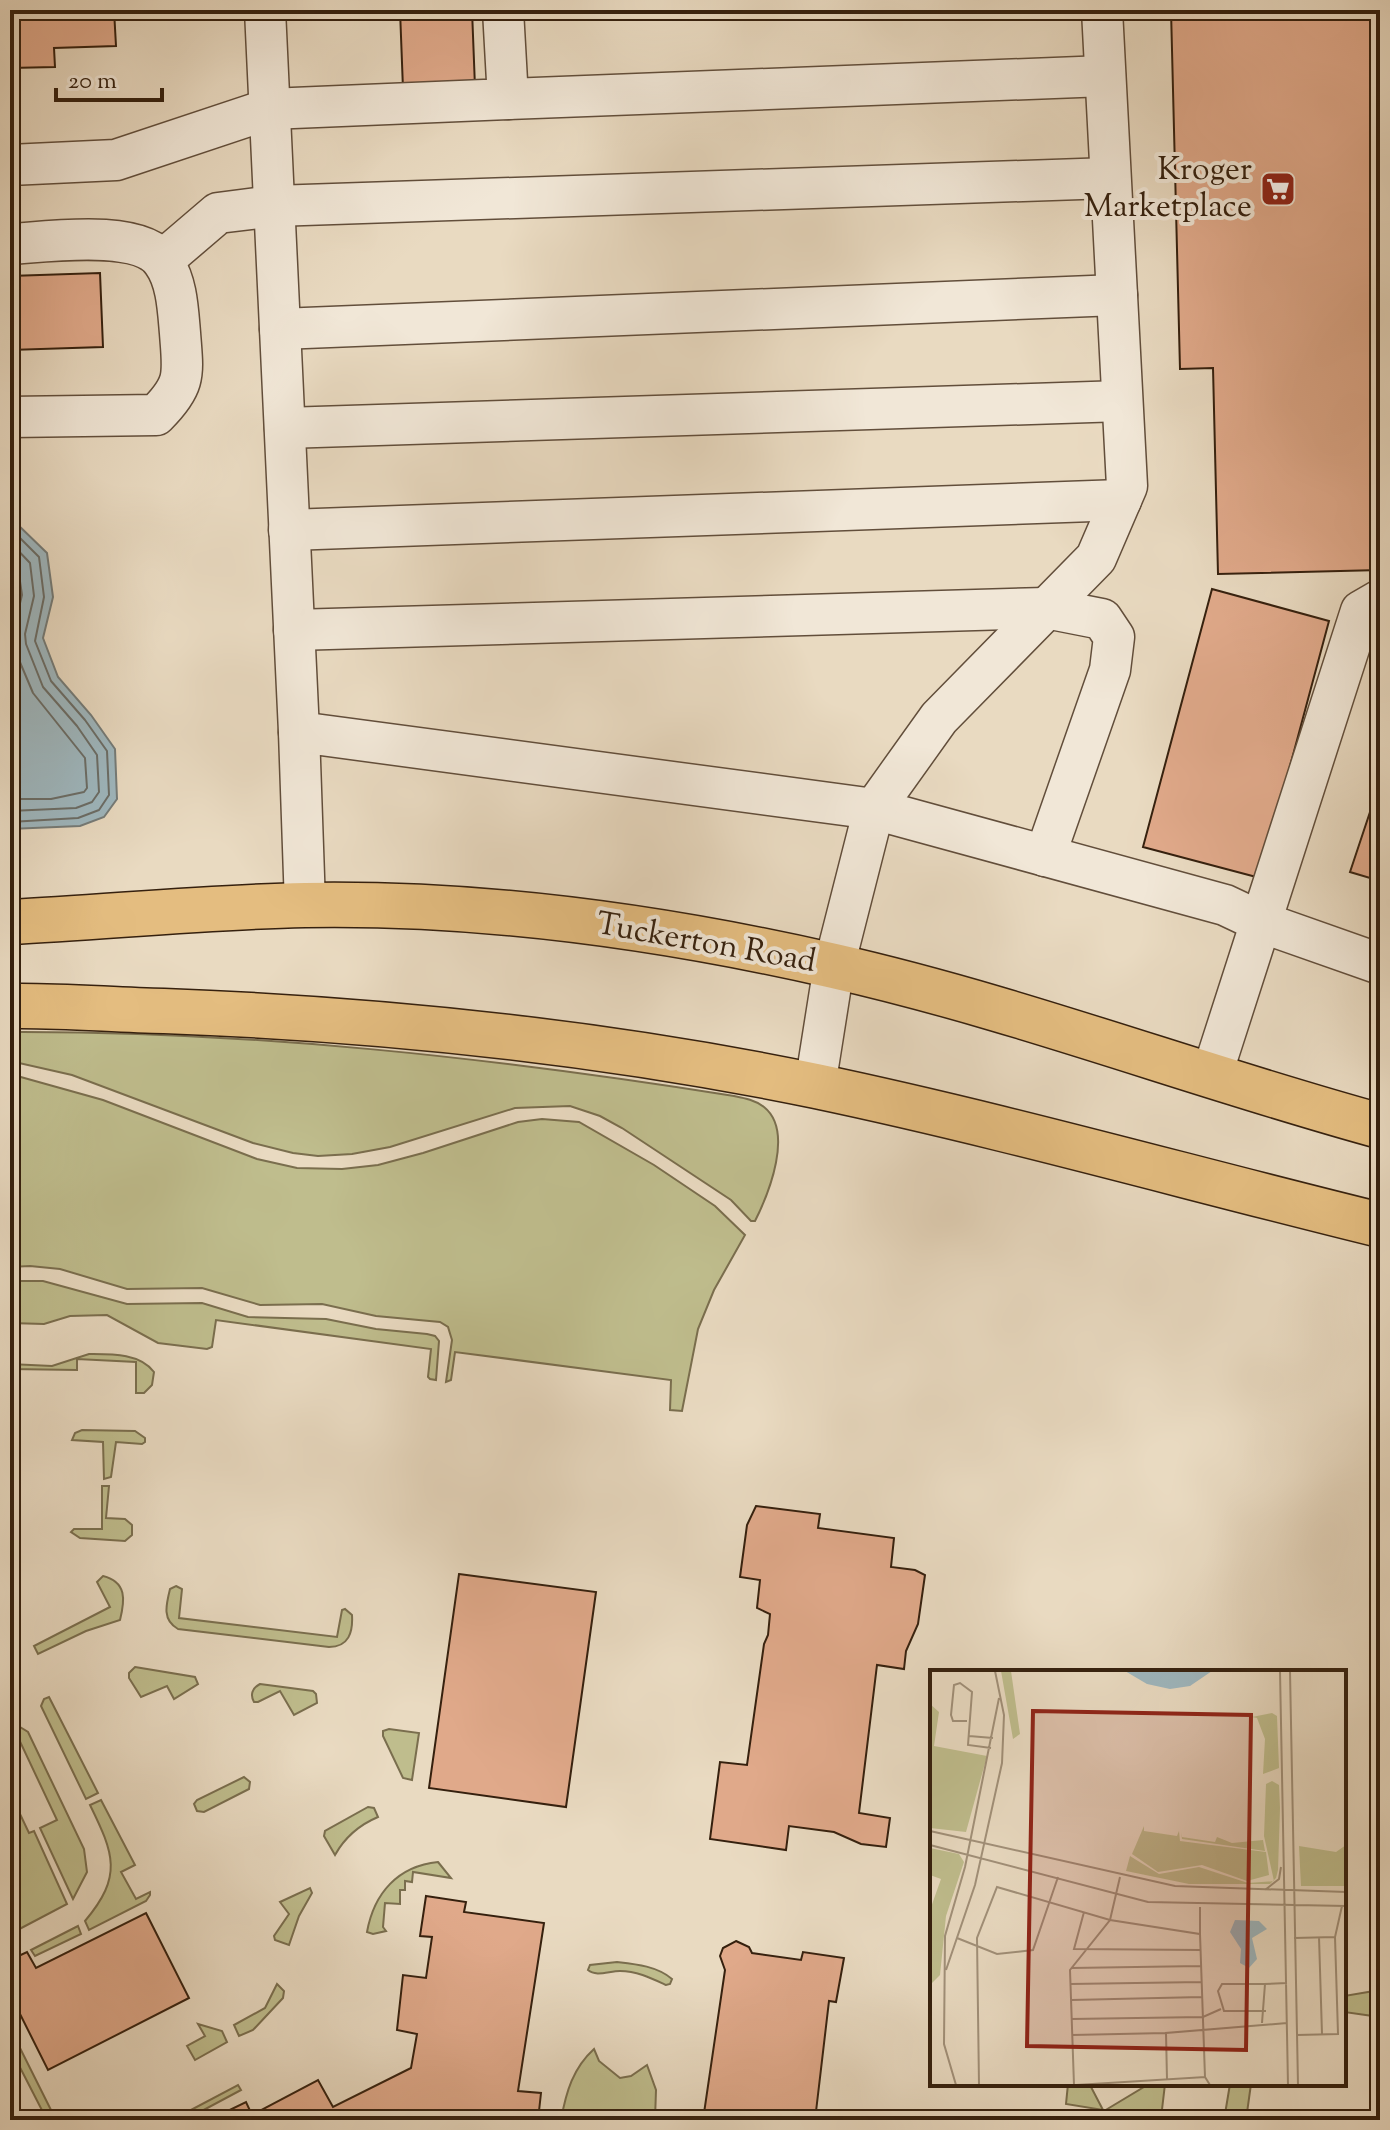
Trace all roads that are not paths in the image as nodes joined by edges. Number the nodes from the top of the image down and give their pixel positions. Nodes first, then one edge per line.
1 (265, 10) edge
2 (503, 10) edge
3 (1102, 10) edge
4 (1105, 76) junction
5 (508, 99) junction
6 (269, 109) junction
7 (10, 165) edge
8 (1110, 178) junction
9 (274, 206) junction
10 (10, 244) edge
11 (163, 260) junction
12 (1117, 295) junction
13 (280, 329) junction
14 (1122, 401) junction
15 (10, 417) edge
16 (285, 428) junction
17 (1121, 500) junction
18 (289, 530) junction
19 (1380, 600) edge
20 (1046, 608) junction
21 (294, 630) junction
22 (299, 732) junction
23 (874, 809) junction
24 (1045, 856) junction
25 (305, 905) junction
26 (10, 922) edge
27 (1261, 922) junction
28 (1380, 964) edge
29 (834, 966) junction
30 (10, 1006) edge
31 (1212, 1074) junction
32 (815, 1086) junction
33 (1380, 1126) edge
34 (1380, 1225) edge

1 - 6 lane
2 - 5 lane
3 - 4 lane
4 - 5 lane
4 - 8 lane
5 - 6 lane
6 - 7 lane
6 - 9 lane
8 - 9 lane
8 - 12 lane
9 - 11 lane
9 - 13 lane
10 - 11 lane
11 - 15 lane
12 - 13 lane
12 - 14 lane
13 - 16 lane
14 - 16 lane
14 - 17 lane
16 - 18 lane
17 - 18 lane
17 - 20 lane
18 - 21 lane
19 - 27 lane
20 - 21 lane
20 - 23 lane
20 - 24 lane
21 - 22 lane
22 - 23 lane
22 - 25 lane
23 - 24 lane
23 - 29 lane
24 - 27 lane
25 - 26 main road, Tuckerton Road
25 - 29 main road, Tuckerton Road
27 - 28 lane
27 - 31 lane
29 - 31 main road, Tuckerton Road
29 - 32 lane
30 - 32 main road
31 - 33 main road, Tuckerton Road
32 - 34 main road

